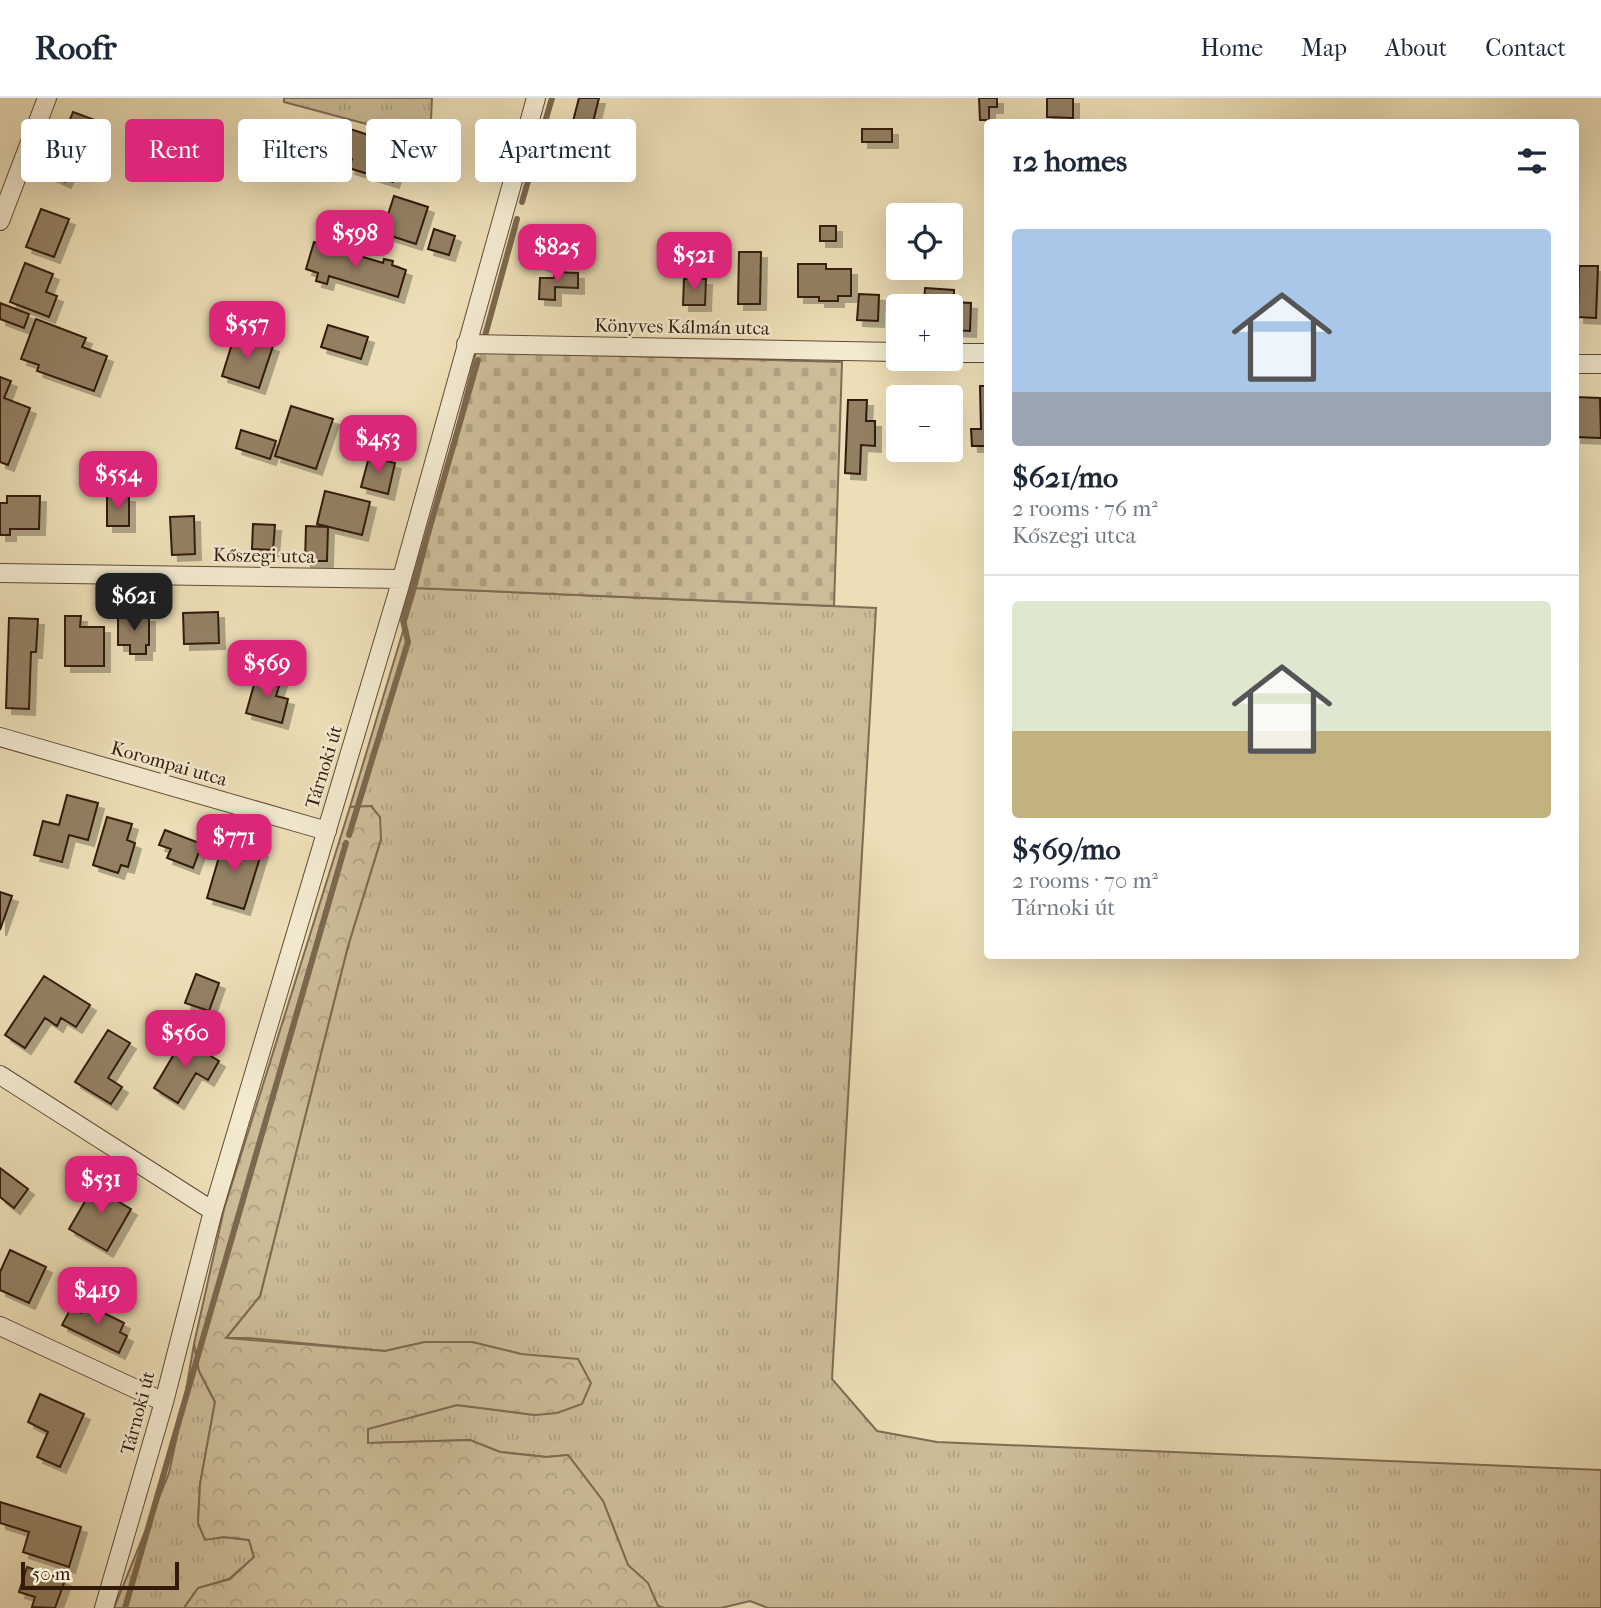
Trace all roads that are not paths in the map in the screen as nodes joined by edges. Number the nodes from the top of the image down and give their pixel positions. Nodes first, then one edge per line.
1 (47, 98) edge
2 (536, 98) edge
3 (0, 221) edge
4 (466, 344) junction
5 (886, 352) edge
6 (963, 353) edge
7 (984, 353) edge
8 (1579, 364) edge
9 (1601, 364) edge
10 (0, 573) edge
11 (401, 579) junction
12 (0, 737) edge
13 (327, 831) junction
14 (0, 1075) edge
15 (213, 1211) junction
16 (0, 1326) edge
17 (164, 1402) junction
18 (104, 1608) edge

1 - 3 street
2 - 4 street, Tárnoki út
4 - 5 street, Könyves Kálmán utca
4 - 11 street, Tárnoki út
6 - 7 street
8 - 9 street
10 - 11 street, Kőszegi utca
11 - 13 street, Tárnoki út
12 - 13 street, Korompai utca
13 - 15 street, Tárnoki út
14 - 15 street
15 - 17 street, Tárnoki út
16 - 17 street
17 - 18 street, Tárnoki út

